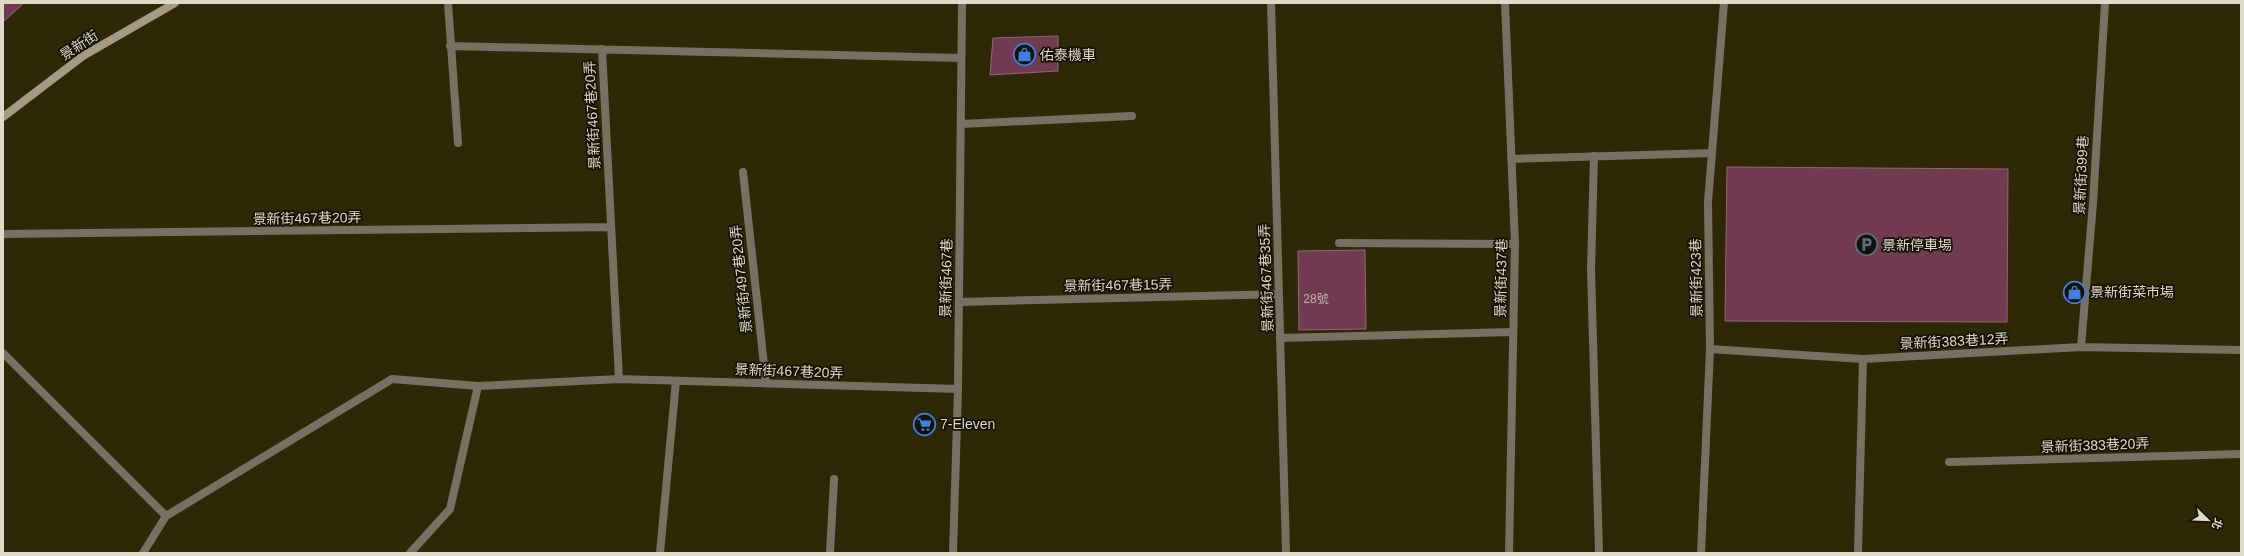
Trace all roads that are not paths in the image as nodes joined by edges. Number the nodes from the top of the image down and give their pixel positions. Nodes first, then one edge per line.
1 (175, 3) edge
2 (448, 3) edge
3 (962, 3) edge
4 (1271, 3) edge
5 (1505, 3) edge
6 (1724, 3) edge
7 (2105, 3) edge
8 (450, 46) junction
9 (602, 49) junction
10 (961, 58) junction
11 (1132, 116) dead end
12 (3, 117) edge
13 (961, 124) junction
14 (458, 143) dead end
15 (1712, 153) junction
16 (1594, 156) junction
17 (1511, 159) junction
18 (743, 172) dead end
19 (611, 227) junction
20 (3, 234) edge
21 (1339, 244) dead end
22 (1515, 244) junction
23 (1279, 294) junction
24 (959, 302) junction
25 (1513, 332) junction
26 (1280, 338) junction
27 (2081, 347) junction
28 (1710, 349) junction
29 (2241, 350) edge
30 (3, 353) edge
31 (1863, 359) junction
32 (619, 379) junction
33 (676, 381) junction
34 (766, 383) junction
35 (478, 386) junction
36 (958, 389) junction
37 (2241, 454) edge
38 (1949, 462) dead end
39 (834, 479) dead end
40 (166, 516) junction
41 (143, 553) edge
42 (410, 553) edge
43 (660, 553) edge
44 (830, 553) edge
45 (953, 553) edge
46 (1286, 553) edge
47 (1509, 553) edge
48 (1599, 553) edge
49 (1700, 553) edge
50 (1858, 553) edge

1 - 12 main road, 景新街
2 - 8 street
3 - 10 street, 景新街467巷
4 - 23 street, 景新街467巷35弄
5 - 17 street, 景新街437巷
6 - 15 street, 景新街423巷
7 - 27 street, 景新街399巷
8 - 9 street
8 - 14 street
9 - 10 street
9 - 19 street, 景新街467巷20弄
10 - 13 street, 景新街467巷
11 - 13 street
13 - 24 street, 景新街467巷
15 - 16 street
15 - 28 street, 景新街423巷
16 - 17 street
16 - 48 street
17 - 22 street, 景新街437巷
18 - 34 street, 景新街497巷20弄
19 - 20 street, 景新街467巷20弄
19 - 32 street, 景新街467巷20弄
21 - 22 street
22 - 25 street, 景新街437巷
23 - 24 street, 景新街467巷15弄
23 - 26 street, 景新街467巷35弄
24 - 36 street, 景新街467巷
25 - 26 street
25 - 47 street, 景新街437巷
26 - 46 street, 景新街467巷35弄
27 - 29 street, 景新街383巷12弄
27 - 31 street, 景新街383巷12弄
28 - 31 street, 景新街383巷12弄
28 - 49 street, 景新街423巷
30 - 40 street
31 - 50 street
32 - 33 street, 景新街467巷20弄
32 - 35 street, 景新街467巷20弄
33 - 34 street, 景新街467巷20弄
33 - 43 street
34 - 36 street, 景新街467巷20弄
35 - 40 street, 景新街467巷20弄
35 - 42 street
36 - 45 street, 景新街467巷
37 - 38 street, 景新街383巷20弄
39 - 44 street
40 - 41 street, 景新街467巷20弄

